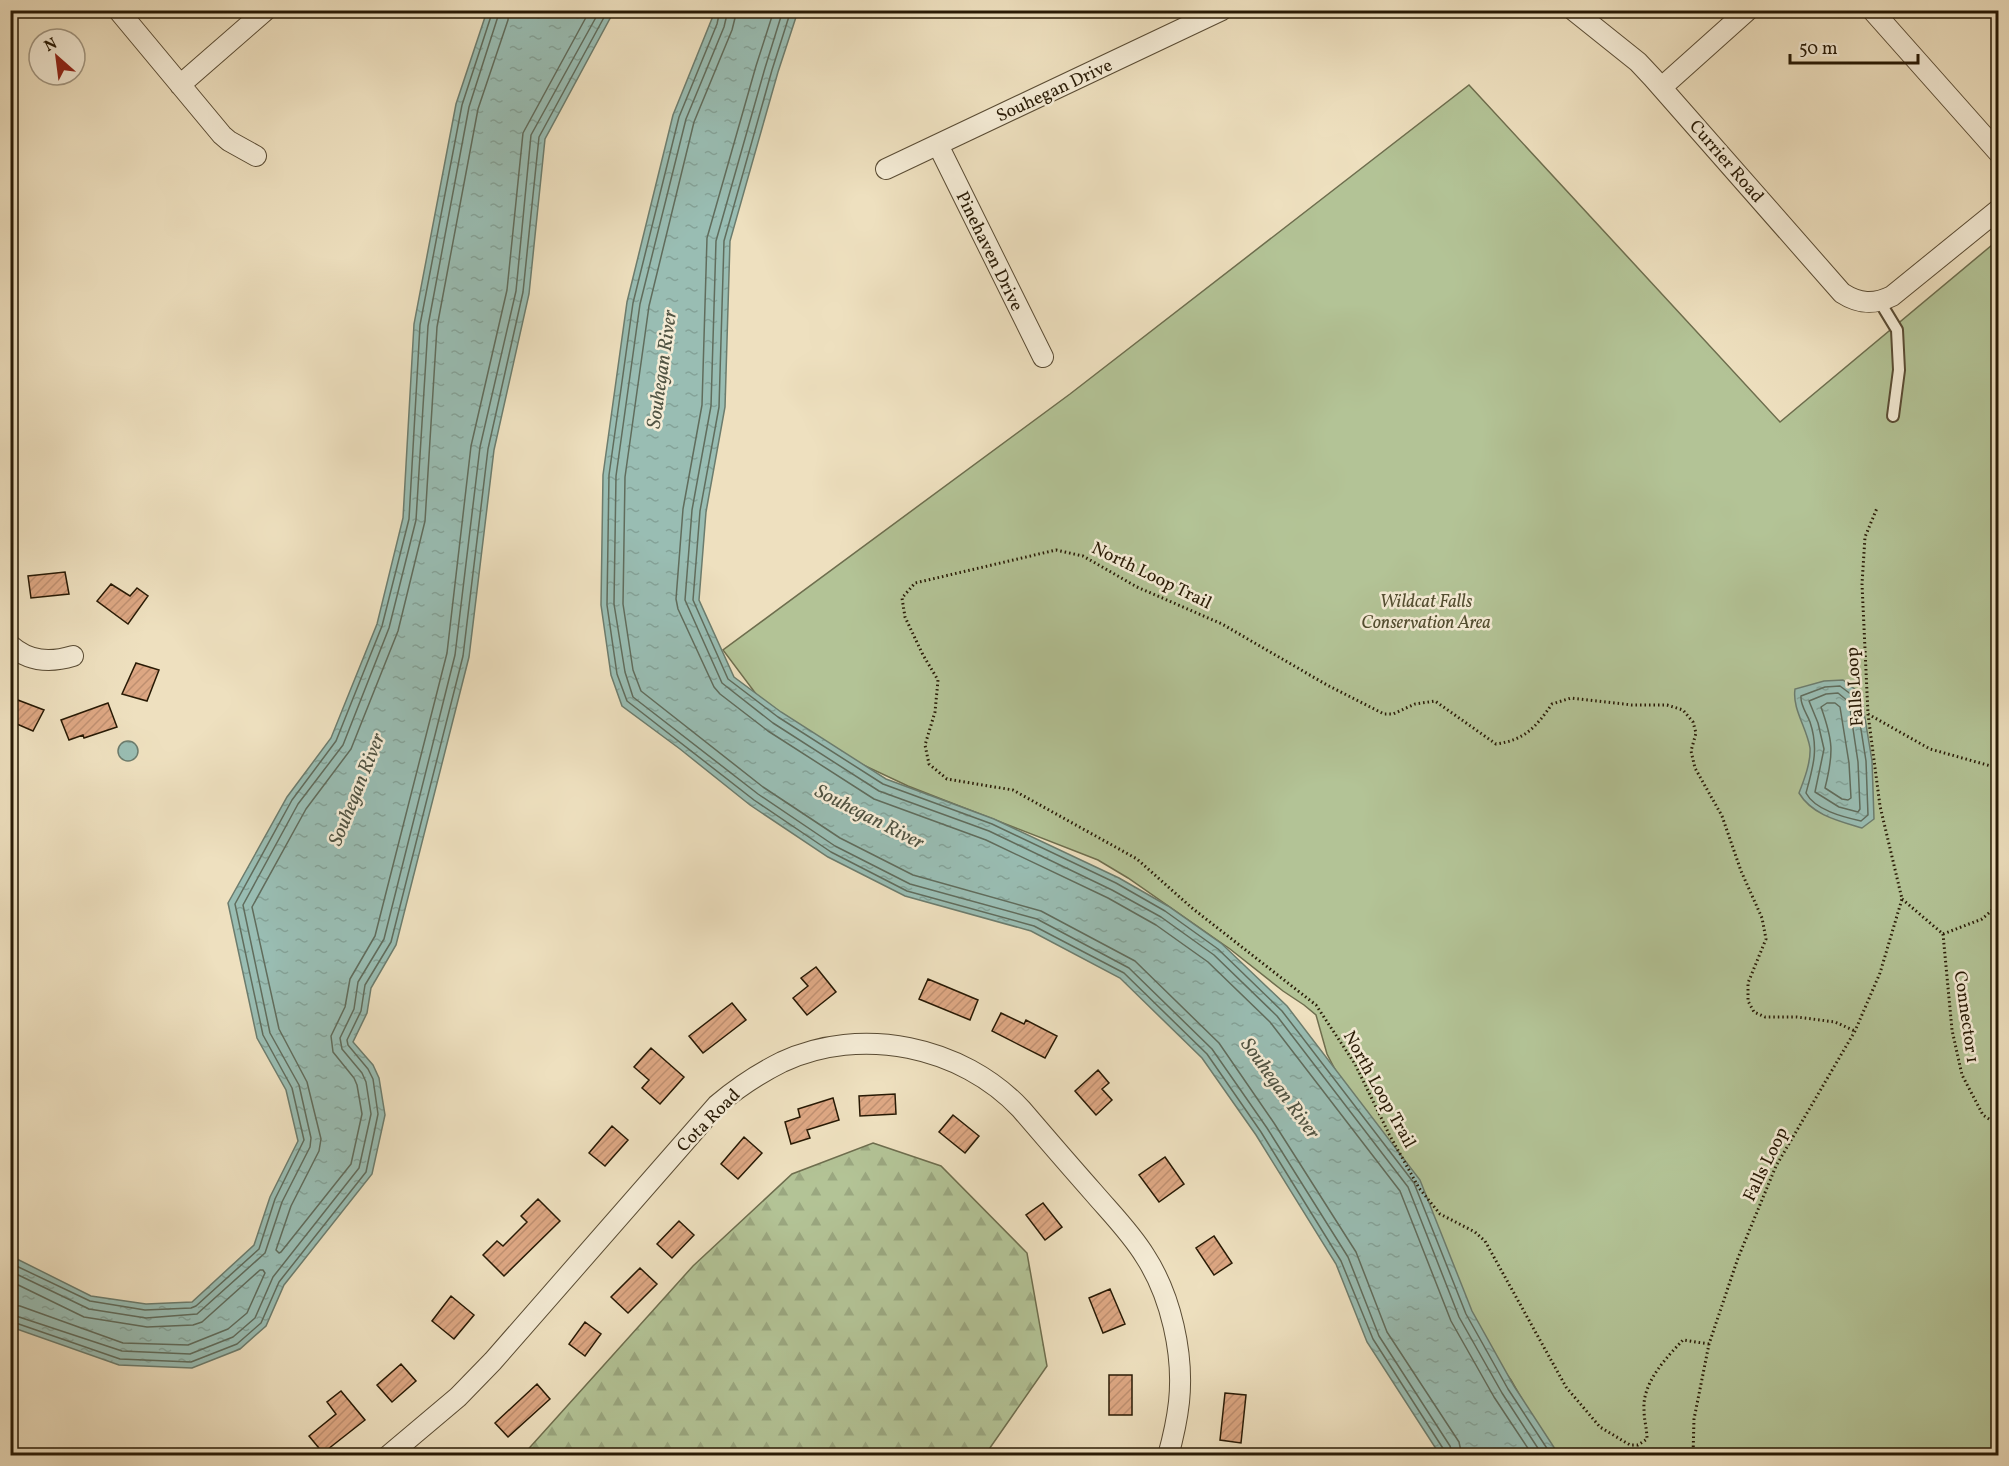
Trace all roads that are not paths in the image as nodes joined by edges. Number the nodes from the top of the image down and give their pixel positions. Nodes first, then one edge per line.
1 (118, 10) edge
2 (266, 10) edge
3 (1222, 10) edge
4 (1573, 10) edge
5 (1748, 10) edge
6 (1872, 10) edge
7 (180, 85) junction
8 (1662, 87) junction
9 (938, 145) junction
10 (1998, 152) edge
11 (256, 156) dead end
12 (886, 169) dead end
13 (1998, 210) edge
14 (1880, 302) junction
15 (1043, 357) dead end
16 (1893, 416) dead end
17 (10, 645) edge
18 (73, 656) dead end
19 (388, 1455) edge
20 (1168, 1455) edge

1 - 7 street
2 - 7 street
3 - 9 street, Souhegan Drive
4 - 8 street, Currier Road
5 - 8 street
6 - 10 street
7 - 11 street
8 - 14 street, Currier Road
9 - 12 street, Souhegan Drive
9 - 15 street, Pinehaven Drive
13 - 14 street
14 - 16 lane
17 - 18 street
19 - 20 street, Cota Road

